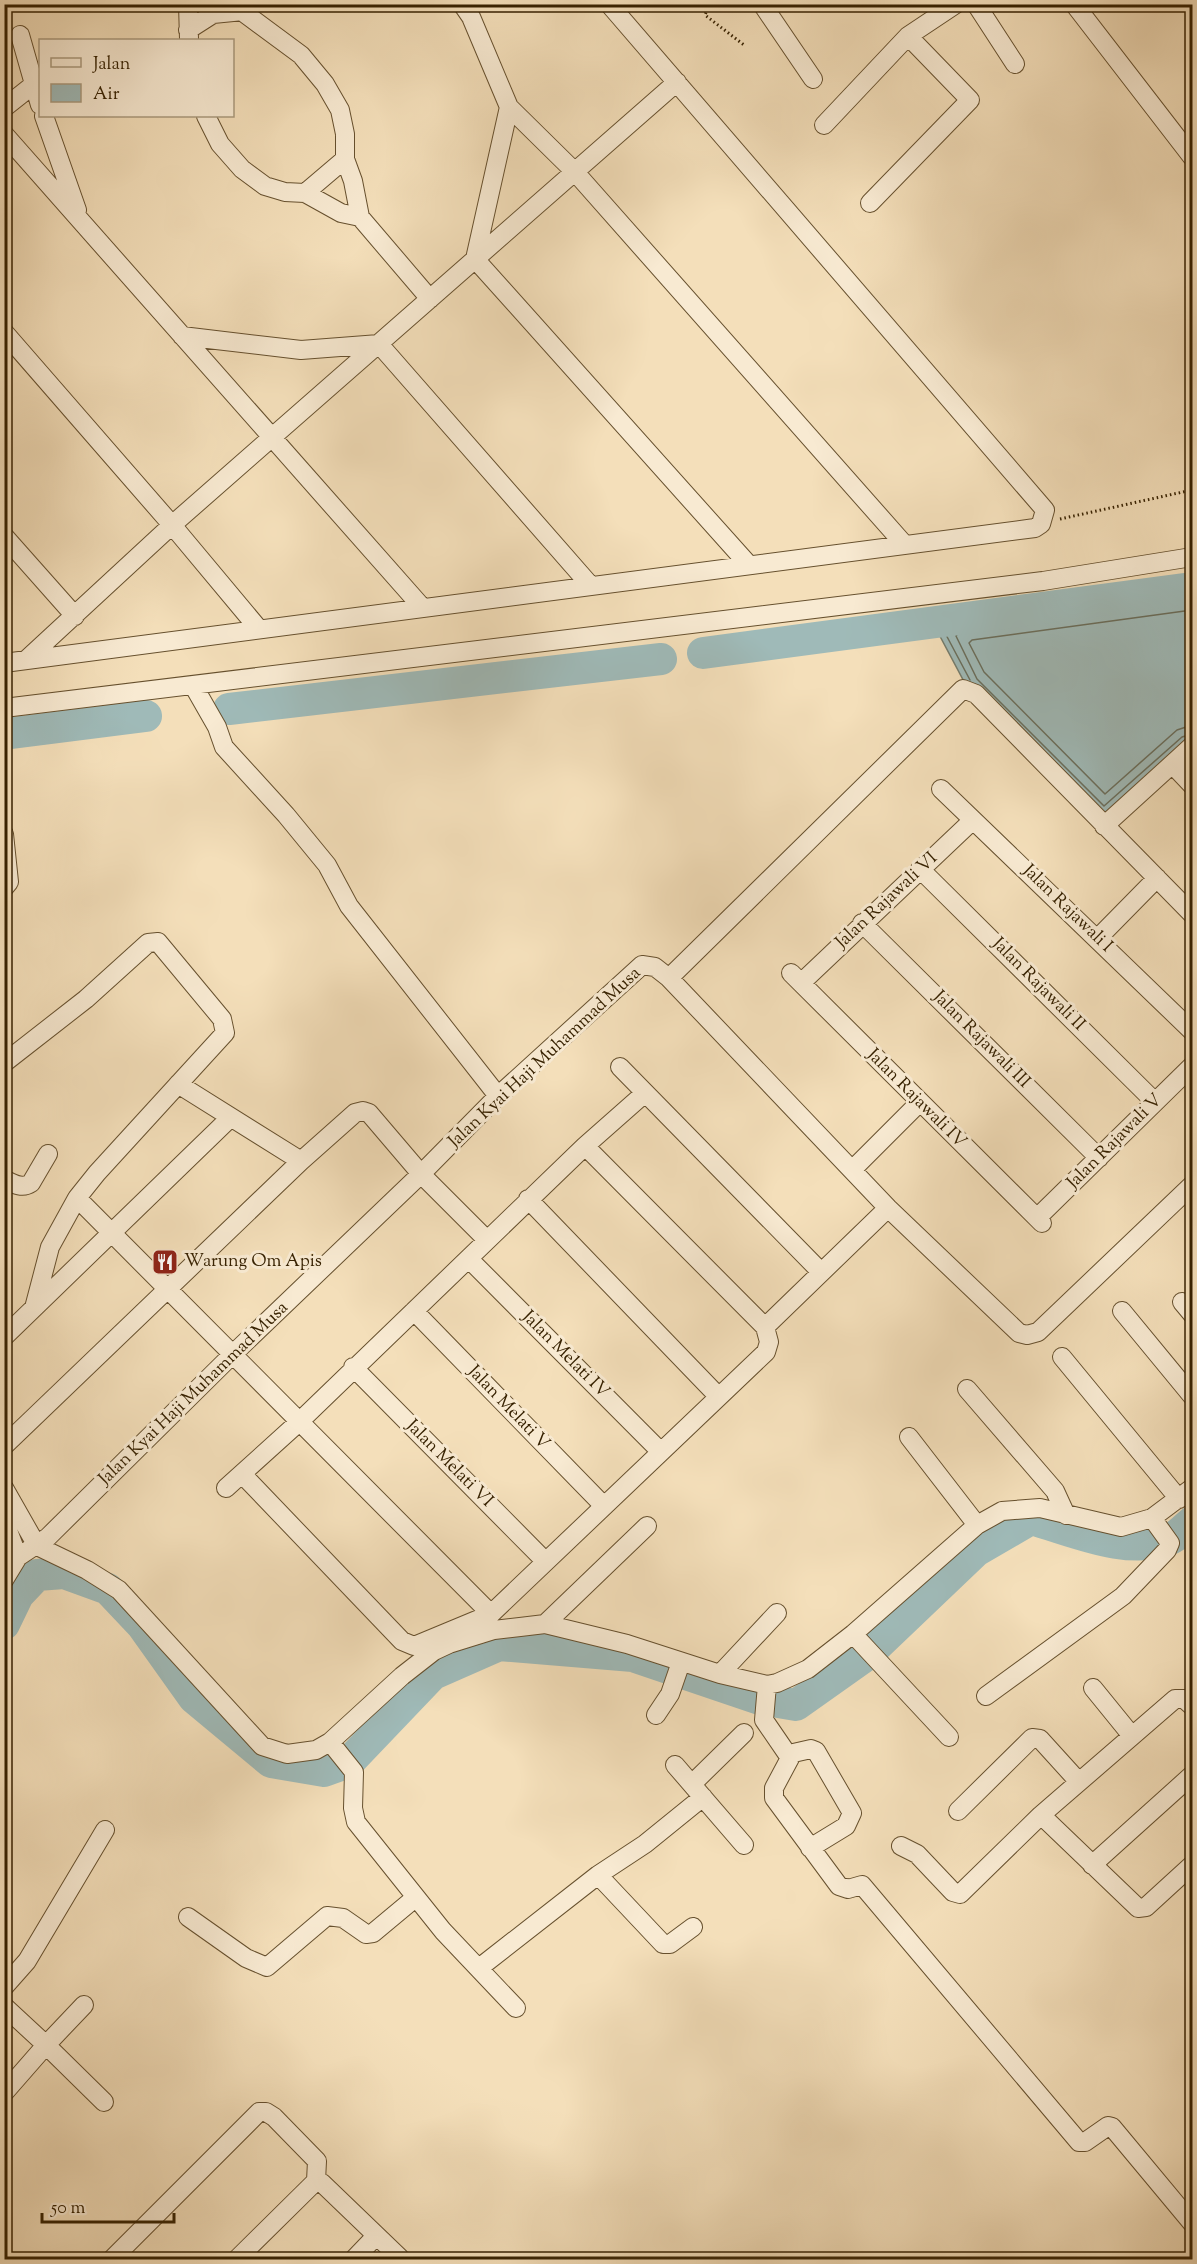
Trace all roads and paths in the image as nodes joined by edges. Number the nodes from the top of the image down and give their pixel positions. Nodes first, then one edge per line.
1 (188, 4) edge
2 (462, 4) edge
3 (609, 4) edge
4 (709, 4) edge
5 (762, 4) edge
6 (956, 4) edge
7 (976, 4) edge
8 (1074, 4) edge
9 (237, 8) edge
10 (20, 35) dead end
11 (189, 35) edge
12 (908, 36) junction
13 (744, 45) dead end
14 (1015, 64) dead end
15 (813, 79) dead end
16 (677, 82) junction
17 (33, 85) junction
18 (39, 102) edge
19 (509, 107) junction
20 (4, 108) edge
21 (44, 117) edge
22 (206, 117) edge
23 (824, 125) dead end
24 (4, 134) edge
25 (1192, 157) edge
26 (345, 159) junction
27 (575, 172) junction
28 (305, 193) junction
29 (870, 203) dead end
30 (360, 217) junction
31 (81, 221) junction
32 (475, 259) junction
33 (430, 299) junction
34 (4, 332) edge
35 (182, 336) junction
36 (379, 344) junction
37 (272, 437) junction
38 (1192, 490) edge
39 (1041, 524) junction
40 (172, 525) junction
41 (4, 537) edge
42 (904, 544) junction
43 (1192, 557) edge
44 (748, 564) junction
45 (590, 585) junction
46 (421, 606) junction
47 (75, 616) junction
48 (258, 628) junction
49 (27, 659) junction
50 (4, 663) edge
51 (194, 688) junction
52 (4, 708) edge
53 (1192, 746) edge
54 (1173, 765) junction
55 (1192, 785) edge
56 (941, 789) dead end
57 (973, 820) junction
58 (1104, 826) junction
59 (4, 834) edge
60 (920, 869) junction
61 (1157, 878) junction
62 (4, 888) edge
63 (1192, 914) edge
64 (862, 923) junction
65 (1098, 938) junction
66 (669, 978) junction
67 (796, 978) joint
68 (1192, 1031) edge
69 (4, 1063) edge
70 (1192, 1066) edge
71 (620, 1067) dead end
72 (178, 1084) junction
73 (645, 1094) junction
74 (498, 1095) junction
75 (1155, 1102) junction
76 (919, 1104) junction
77 (230, 1118) junction
78 (585, 1146) junction
79 (48, 1154) dead end
80 (1099, 1158) junction
81 (301, 1161) junction
82 (853, 1169) junction
83 (421, 1174) junction
84 (4, 1179) edge
85 (1192, 1185) edge
86 (77, 1198) junction
87 (528, 1199) junction
88 (888, 1208) junction
89 (1040, 1221) joint
90 (114, 1232) junction
91 (486, 1239) junction
92 (469, 1259) junction
93 (820, 1271) junction
94 (169, 1288) junction
95 (34, 1308) junction
96 (414, 1311) junction
97 (1122, 1311) dead end
98 (765, 1327) junction
99 (4, 1337) edge
100 (233, 1354) junction
101 (1062, 1357) dead end
102 (353, 1367) junction
103 (967, 1389) dead end
104 (718, 1396) junction
105 (1192, 1396) edge
106 (298, 1422) junction
107 (909, 1437) dead end
108 (4, 1446) edge
109 (661, 1452) junction
110 (243, 1475) junction
111 (4, 1488) edge
112 (226, 1488) dead end
113 (1186, 1494) edge
114 (603, 1505) junction
115 (1066, 1515) junction
116 (4, 1520) edge
117 (977, 1525) junction
118 (647, 1526) dead end
119 (1161, 1531) junction
120 (37, 1546) junction
121 (18, 1557) junction
122 (545, 1561) junction
123 (4, 1580) edge
124 (777, 1613) dead end
125 (491, 1614) junction
126 (545, 1624) junction
127 (859, 1639) junction
128 (678, 1669) junction
129 (720, 1674) junction
130 (1092, 1688) dead end
131 (767, 1690) junction
132 (986, 1696) dead end
133 (1192, 1706) edge
134 (656, 1715) dead end
135 (744, 1733) dead end
136 (1132, 1736) junction
137 (949, 1737) dead end
138 (789, 1754) junction
139 (341, 1755) junction
140 (675, 1765) dead end
141 (1192, 1775) edge
142 (1079, 1782) junction
143 (698, 1791) junction
144 (958, 1811) dead end
145 (1041, 1815) junction
146 (105, 1830) dead end
147 (744, 1845) dead end
148 (901, 1846) dead end
149 (810, 1848) junction
150 (1092, 1865) junction
151 (1192, 1865) edge
152 (598, 1875) junction
153 (415, 1898) junction
154 (188, 1917) dead end
155 (693, 1928) dead end
156 (479, 1968) junction
157 (4, 1987) edge
158 (84, 2005) dead end
159 (4, 2006) edge
160 (516, 2008) dead end
161 (46, 2045) junction
162 (4, 2092) edge
163 (104, 2102) dead end
164 (316, 2181) junction
165 (1192, 2223) edge
166 (376, 2236) junction
167 (400, 2258) edge
168 (111, 2259) edge
169 (236, 2259) edge
170 (353, 2259) edge

1 - 11 street
2 - 19 street
3 - 16 street
4 - 13 path
5 - 15 street
6 - 12 street
7 - 14 street
8 - 25 street
9 - 11 street
9 - 26 street
10 - 17 street
12 - 23 street
12 - 29 street
16 - 27 street
16 - 39 street
17 - 18 street
17 - 20 street
19 - 27 street
19 - 32 street
21 - 31 street
22 - 28 street
24 - 31 street
26 - 28 street
26 - 30 street
27 - 32 street
27 - 42 street
28 - 30 street
30 - 33 street
31 - 35 street
32 - 33 street
32 - 44 street
33 - 36 street
34 - 40 street
35 - 36 street
35 - 37 street
36 - 37 street
36 - 45 street
37 - 40 street
37 - 46 street
38 - 39 path
39 - 42 street
40 - 47 street
40 - 48 street
41 - 47 street
42 - 44 street
43 - 51 street
44 - 45 street
45 - 46 street
46 - 48 street
47 - 49 street
48 - 49 street
49 - 50 street
51 - 52 street
51 - 74 street
53 - 54 street
54 - 55 street
54 - 58 street
56 - 57 street, Jalan Rajawali I
57 - 60 street, Jalan Rajawali VI
57 - 65 street, Jalan Rajawali I
58 - 61 street
58 - 66 street
59 - 62 street
60 - 64 street, Jalan Rajawali VI
60 - 75 street, Jalan Rajawali II
61 - 63 street
61 - 65 street
64 - 67 street, Jalan Rajawali VI
64 - 80 street, Jalan Rajawali III
65 - 68 street, Jalan Rajawali I
66 - 74 street, Jalan Kyai Haji Muhammad Musa
66 - 82 street, Jalan Kyai Haji Muhammad Musa
67 - 76 street, Jalan Rajawali IV
69 - 72 street
70 - 75 street, Jalan Rajawali V
71 - 73 street
72 - 77 street
72 - 86 street
73 - 78 street
73 - 93 street
74 - 83 street, Jalan Kyai Haji Muhammad Musa
75 - 80 street, Jalan Rajawali V
76 - 82 street
76 - 89 street, Jalan Rajawali IV
77 - 81 street
77 - 90 street
78 - 87 street
78 - 98 street
79 - 84 street
80 - 89 street, Jalan Rajawali V
81 - 83 street
81 - 94 street
82 - 88 street, Jalan Kyai Haji Muhammad Musa
83 - 91 street
83 - 100 street, Jalan Kyai Haji Muhammad Musa
85 - 88 street, Jalan Kyai Haji Muhammad Musa
86 - 90 street
86 - 95 street
87 - 91 street
87 - 104 street
88 - 93 street
90 - 94 street
90 - 95 street
91 - 92 street
92 - 96 street
92 - 109 street, Jalan Melati IV
93 - 98 street
94 - 100 street
94 - 108 street
95 - 99 street
96 - 102 street
96 - 114 street, Jalan Melati V
97 - 105 street
98 - 104 street
100 - 106 street
100 - 120 street, Jalan Kyai Haji Muhammad Musa
101 - 113 street
102 - 106 street
102 - 122 street, Jalan Melati VI
103 - 115 street
104 - 109 street
106 - 110 street
106 - 125 street
107 - 117 street
109 - 114 street
110 - 112 street
110 - 125 street
111 - 120 street
113 - 119 street
114 - 122 street
115 - 117 street
115 - 119 street
116 - 121 street
117 - 127 street
118 - 126 street
119 - 132 street
120 - 121 street, Jalan Kyai Haji Muhammad Musa
120 - 139 street
121 - 123 street, Jalan Kyai Haji Muhammad Musa
122 - 125 street
124 - 129 street
126 - 128 street
126 - 139 street
127 - 131 street
127 - 137 street
128 - 129 street
128 - 134 street
129 - 131 street
130 - 136 street
131 - 138 street
133 - 136 street
135 - 143 street
136 - 142 street
138 - 149 street
138 - 149 street
139 - 153 street
140 - 143 street
141 - 150 street
142 - 144 street
142 - 145 street
143 - 147 street
143 - 152 street
145 - 148 street
145 - 150 street
146 - 157 street
149 - 165 street
150 - 151 street
152 - 155 street
152 - 156 street
153 - 154 street
153 - 156 street
156 - 160 street
158 - 161 street
159 - 161 street
161 - 162 street
161 - 163 street
164 - 166 street
164 - 168 street
164 - 169 street
166 - 167 street
166 - 170 street

